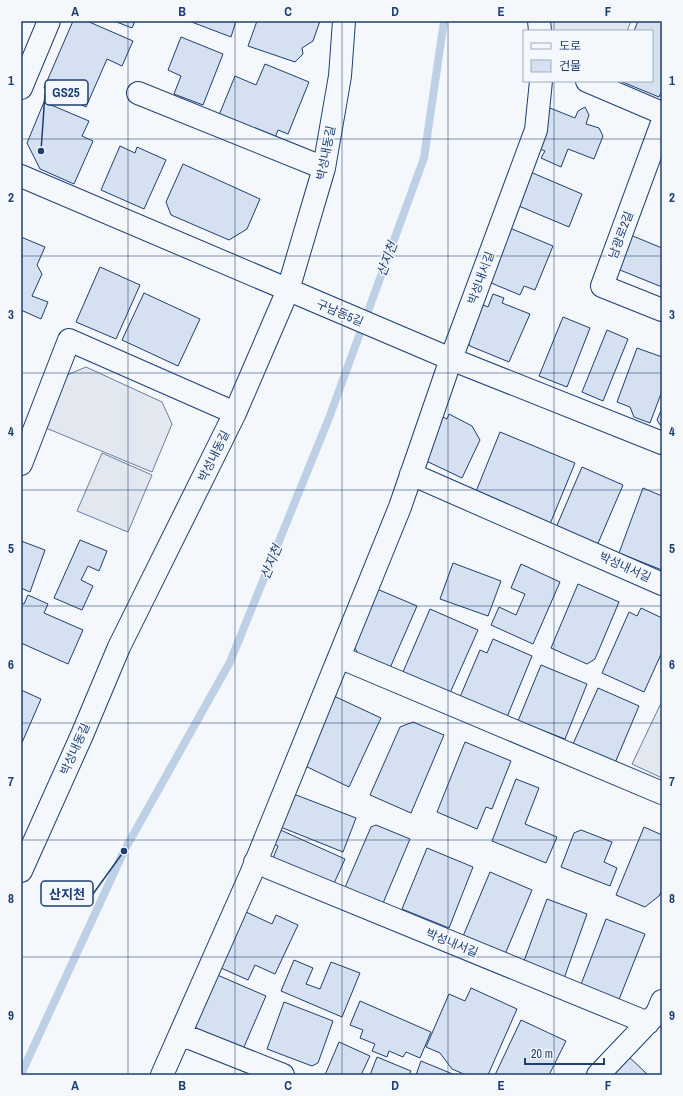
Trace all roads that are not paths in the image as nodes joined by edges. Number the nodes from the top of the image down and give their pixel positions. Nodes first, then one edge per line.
1 (49, 21) edge
2 (344, 21) edge
3 (541, 82) edge
4 (588, 82) edge
5 (21, 88) edge
6 (138, 93) dead end
7 (662, 112) edge
8 (662, 123) edge
9 (324, 168) junction
10 (21, 176) edge
11 (288, 290) junction
12 (662, 310) edge
13 (451, 359) junction
14 (235, 413) junction
15 (662, 443) edge
16 (21, 464) edge
17 (411, 474) junction
18 (662, 584) edge
19 (339, 657) junction
20 (662, 793) edge
21 (255, 862) junction
22 (21, 870) edge
23 (662, 1001) edge
24 (648, 1023) junction
25 (180, 1034) junction
26 (162, 1075) edge
27 (283, 1075) edge
28 (598, 1075) edge

1 - 5 street
2 - 9 street, 박성내동길
3 - 13 street, 박성내서길
4 - 7 street
6 - 9 street
8 - 12 street, 남광로2길
9 - 11 street, 박성내동길
10 - 11 street, 구남동5길
11 - 13 street, 구남동5길
11 - 14 street, 박성내동길
13 - 15 street, 구남동5길
13 - 17 street, 박성내서길
14 - 16 street
14 - 22 street, 박성내동길
17 - 18 street, 박성내서길
17 - 19 street, 박성내서길
19 - 20 street
19 - 21 street, 박성내서길
21 - 24 street, 박성내서길
21 - 25 street, 박성내서길
23 - 24 street
24 - 28 street
25 - 26 street, 박성내서길
25 - 27 street

